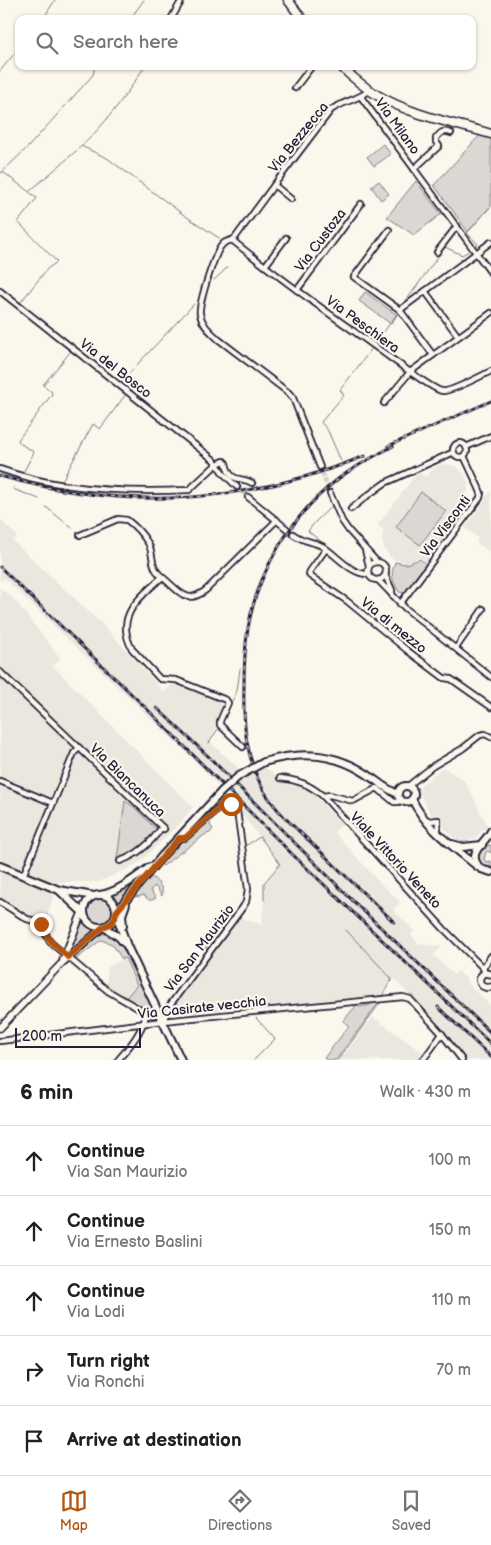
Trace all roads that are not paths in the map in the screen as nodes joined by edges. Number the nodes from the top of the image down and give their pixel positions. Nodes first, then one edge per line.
1 (182, 0) edge
2 (288, 0) edge
3 (173, 15) edge
4 (299, 15) edge
5 (309, 70) edge
6 (345, 70) edge
7 (295, 88) dead end
8 (370, 90) junction
9 (361, 97) junction
10 (451, 133) dead end
11 (491, 134) edge
12 (414, 169) junction
13 (274, 185) junction
14 (291, 199) dead end
15 (360, 204) dead end
16 (456, 226) junction
17 (389, 230) dead end
18 (286, 238) dead end
19 (231, 240) junction
20 (491, 242) edge
21 (437, 252) dead end
22 (476, 253) junction
23 (265, 266) junction
24 (491, 273) edge
25 (297, 290) junction
26 (0, 291) edge
27 (425, 291) junction
28 (400, 310) junction
29 (491, 313) edge
30 (458, 336) junction
31 (433, 355) junction
32 (491, 370) edge
33 (410, 372) junction
34 (384, 403) dead end
35 (491, 436) edge
36 (466, 447) junction
37 (454, 452) junction
38 (464, 456) junction
39 (217, 464) junction
40 (320, 467) tunnel mouth
41 (0, 469) edge
42 (252, 483) dead end
43 (237, 487) tunnel mouth
44 (330, 493) tunnel mouth
45 (248, 497) tunnel mouth
46 (351, 509) dead end
47 (276, 520) junction
48 (287, 529) dead end
49 (293, 534) dead end
50 (80, 535) dead end
51 (326, 549) junction
52 (365, 550) junction
53 (377, 562) junction
54 (369, 570) junction
55 (385, 575) junction
56 (162, 576) junction
57 (378, 580) junction
58 (392, 595) junction
59 (400, 604) junction
60 (483, 609) dead end
61 (456, 648) junction
62 (0, 672) edge
63 (491, 677) edge
64 (491, 707) edge
65 (491, 737) edge
66 (243, 747) dead end
67 (79, 748) junction
68 (280, 778) dead end
69 (0, 781) edge
70 (408, 786) junction
71 (323, 796) junction
72 (403, 797) junction
73 (53, 804) junction
74 (422, 818) junction
75 (491, 831) edge
76 (438, 833) junction
77 (179, 838) junction
78 (448, 843) junction
79 (491, 843) edge
80 (482, 844) junction
81 (120, 861) dead end
82 (157, 862) junction
83 (0, 866) edge
84 (480, 868) junction
85 (491, 872) edge
86 (23, 876) junction
87 (491, 878) edge
88 (59, 890) junction
89 (97, 896) junction
90 (128, 899) junction
91 (0, 902) edge
92 (84, 912) junction
93 (116, 913) junction
94 (103, 927) junction
95 (124, 937) junction
96 (127, 946) junction
97 (67, 956) junction
98 (491, 956) edge
99 (486, 971) edge
100 (491, 987) edge
101 (147, 1012) junction
102 (158, 1013) junction
103 (162, 1021) junction
104 (144, 1024) junction
105 (0, 1028) edge
106 (442, 1034) junction
107 (0, 1041) edge
108 (118, 1060) edge
109 (181, 1060) edge
110 (423, 1060) edge
111 (462, 1060) edge

1 - 3 street
2 - 4 main road
5 - 7 street
6 - 8 main road
8 - 9 street
8 - 11 main road
9 - 12 street, Via Milano
9 - 13 street, Via Bezzecca
10 - 12 street, Via Milano
12 - 16 street, Via Milano
13 - 14 street, Via Bezzecca
13 - 19 street
15 - 25 street, Via Custoza
16 - 21 street
16 - 22 street, Via Milano
17 - 28 street
18 - 23 street
19 - 23 street, Via Peschiera
19 - 40 street
20 - 22 street
22 - 24 street, Via Milano
22 - 27 street
23 - 25 street, Via Peschiera
25 - 33 street, Via Peschiera
26 - 39 street, Via del Bosco
27 - 28 street
27 - 30 street
28 - 31 street
29 - 30 street
30 - 31 street
31 - 33 street
32 - 33 street, Via Peschiera
33 - 34 street
35 - 36 street
36 - 37 street
36 - 38 street
37 - 38 street
37 - 46 street
38 - 59 street, Via Visconti
39 - 41 street
39 - 42 street, Via del Bosco
39 - 43 street, Via del Bosco
44 - 52 street
45 - 47 street
47 - 48 street
47 - 56 street
49 - 51 street
50 - 56 street
51 - 54 street
51 - 64 street, Via di mezzo
52 - 53 street
52 - 54 street
53 - 54 street
53 - 55 street
54 - 57 street
55 - 57 street
55 - 58 street
56 - 66 street
57 - 58 street
58 - 59 street
59 - 61 street
60 - 61 street
61 - 63 street
62 - 67 street, Via Biancanuca
65 - 70 street
67 - 73 street
67 - 81 street, Via Biancanuca
68 - 71 street, Viale Vittorio Veneto
69 - 73 street
70 - 72 main road
70 - 72 main road
71 - 72 street
71 - 99 street, Viale Vittorio Veneto
72 - 74 main road
72 - 77 main road, bridge
73 - 86 street
74 - 76 main road
74 - 76 street
75 - 80 main road
76 - 78 main road
77 - 82 main road
77 - 103 street, Via San Maurizio
78 - 80 main road
78 - 84 main road
79 - 80 main road
80 - 84 main road
82 - 89 main road
82 - 90 main road
83 - 86 main road
84 - 85 main road
84 - 87 main road
86 - 88 main road
88 - 89 main road
88 - 92 main road
89 - 92 main road
89 - 93 main road
90 - 93 main road
90 - 95 main road
91 - 97 street
92 - 94 main road
92 - 97 street
93 - 94 main road
93 - 95 main road
94 - 96 main road
94 - 97 street
95 - 96 main road
96 - 102 main road
97 - 101 street
97 - 105 street
98 - 99 street
99 - 100 street
101 - 102 street
101 - 104 street
102 - 103 main road
103 - 104 street, Via Casirate vecchia
103 - 106 street, Via Casirate vecchia
103 - 109 main road
104 - 107 street, Via Casirate vecchia
104 - 108 street
106 - 110 street
106 - 111 street

